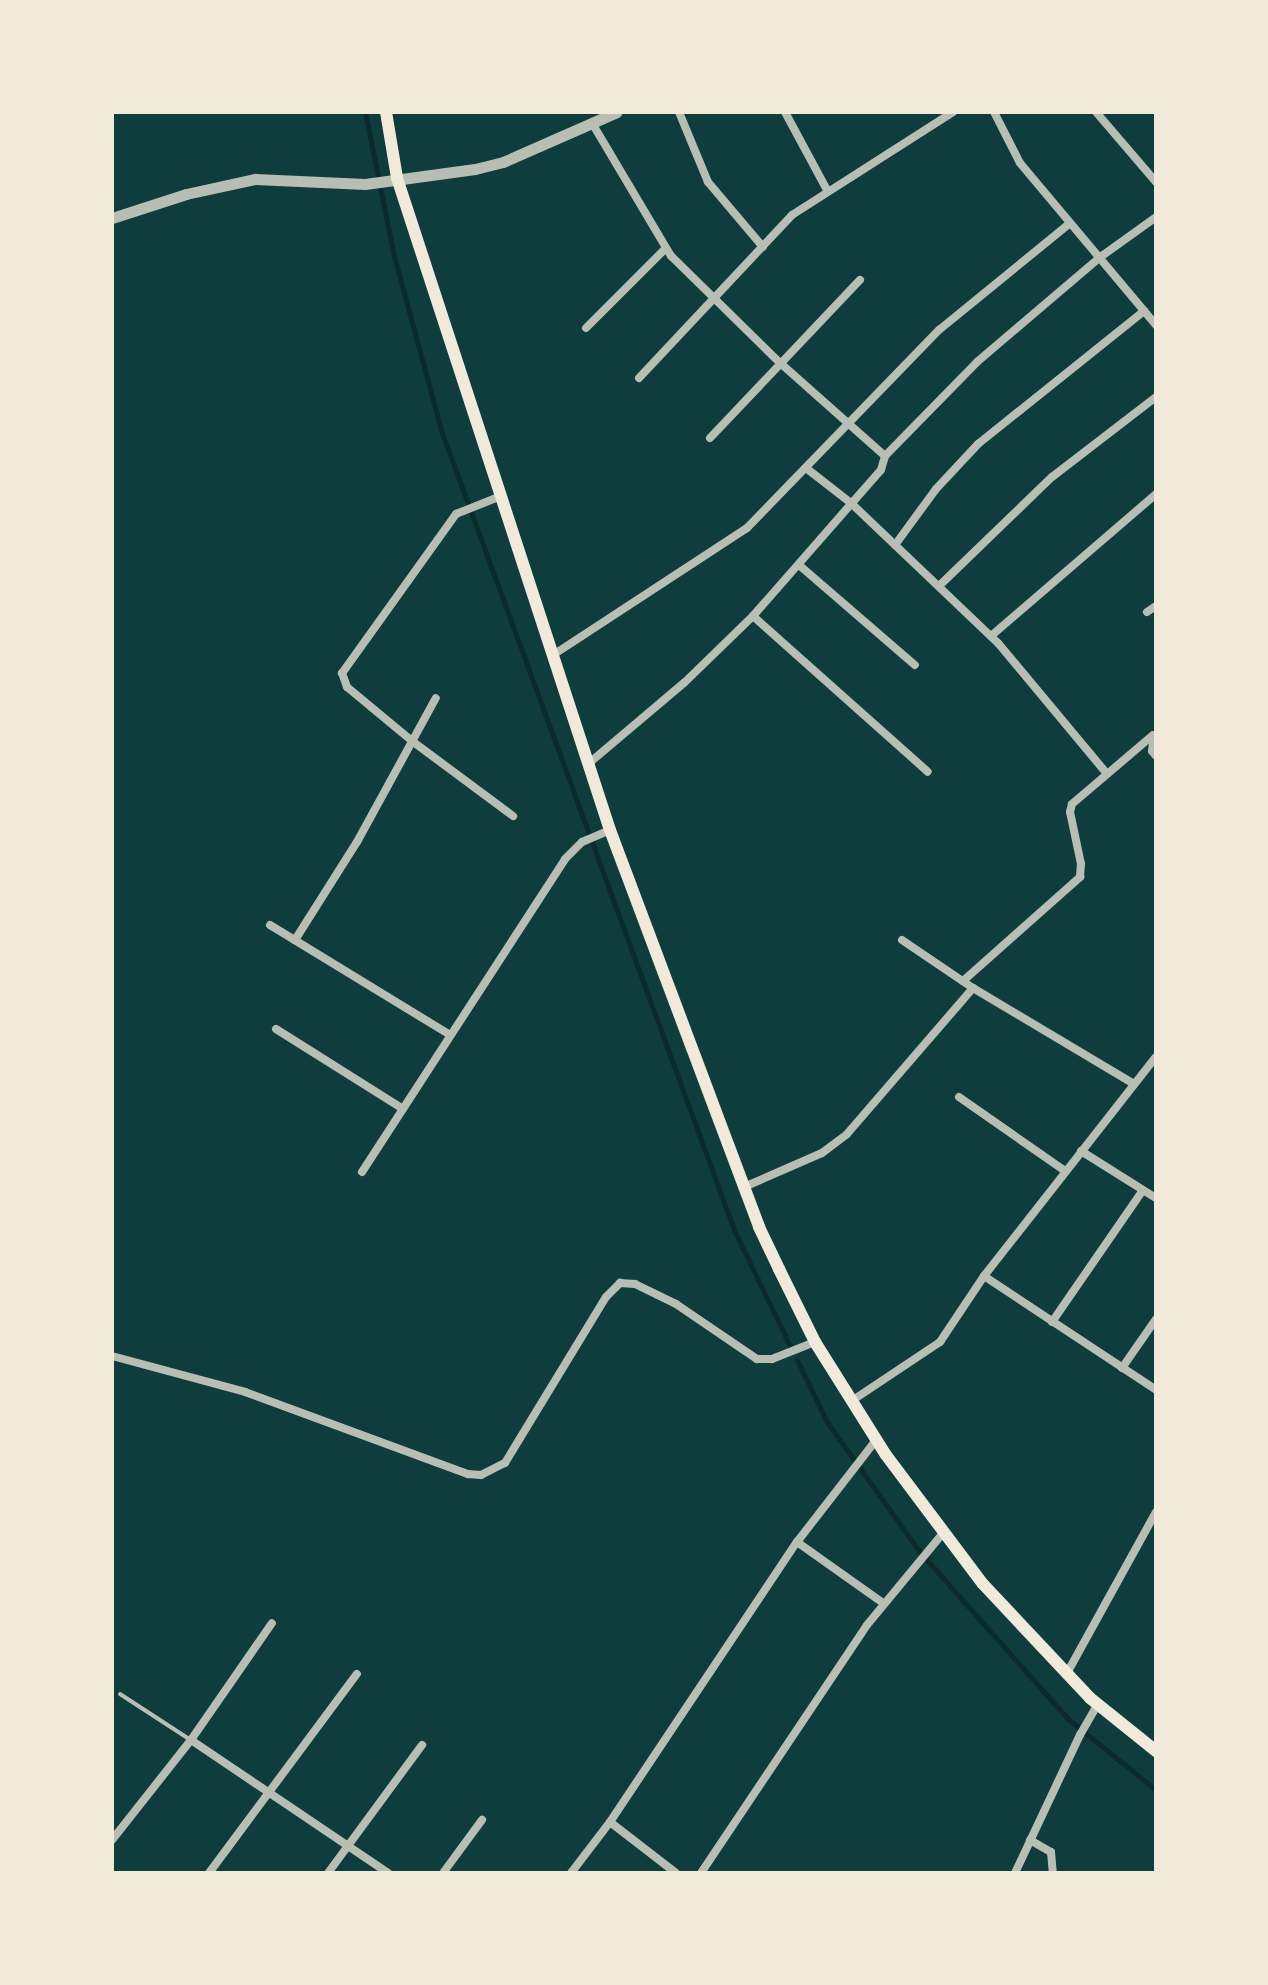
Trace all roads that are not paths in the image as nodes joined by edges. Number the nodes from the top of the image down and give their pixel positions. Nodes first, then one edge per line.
1 (386, 112) edge
2 (617, 112) edge
3 (679, 112) edge
4 (785, 112) edge
5 (953, 112) edge
6 (994, 112) edge
7 (1096, 112) edge
8 (592, 123) junction
9 (393, 179) junction
10 (1156, 182) edge
11 (827, 190) junction
12 (1156, 217) edge
13 (112, 218) edge
14 (1070, 223) junction
15 (763, 247) junction
16 (666, 248) junction
17 (1099, 258) junction
18 (860, 280) dead end
19 (712, 297) junction
20 (1144, 311) junction
21 (1156, 325) edge
22 (586, 328) dead end
23 (779, 362) junction
24 (639, 378) dead end
25 (1156, 397) edge
26 (847, 421) junction
27 (710, 438) dead end
28 (885, 456) junction
29 (806, 468) junction
30 (1156, 494) edge
31 (501, 496) junction
32 (852, 504) junction
33 (895, 545) junction
34 (799, 565) junction
35 (939, 586) junction
36 (1156, 606) edge
37 (1147, 612) dead end
38 (753, 616) junction
39 (991, 636) junction
40 (553, 655) junction
41 (915, 665) dead end
42 (436, 698) dead end
43 (1155, 734) edge
44 (412, 741) junction
45 (1156, 756) edge
46 (588, 764) junction
47 (928, 772) dead end
48 (1107, 774) junction
49 (513, 816) dead end
50 (610, 830) junction
51 (270, 925) dead end
52 (295, 940) junction
53 (902, 940) dead end
54 (963, 981) junction
55 (973, 988) junction
56 (276, 1029) dead end
57 (450, 1035) junction
58 (1156, 1057) edge
59 (1134, 1084) junction
60 (959, 1097) dead end
61 (403, 1109) junction
62 (1081, 1151) junction
63 (1065, 1171) junction
64 (362, 1172) dead end
65 (744, 1187) junction
66 (1143, 1190) junction
67 (1156, 1198) edge
68 (984, 1276) junction
69 (1156, 1319) edge
70 (1052, 1322) junction
71 (815, 1342) junction
72 (112, 1356) edge
73 (1122, 1368) junction
74 (1156, 1390) edge
75 (853, 1400) junction
76 (877, 1439) junction
77 (1156, 1512) edge
78 (939, 1538) junction
79 (797, 1542) junction
80 (883, 1603) junction
81 (272, 1623) dead end
82 (357, 1674) dead end
83 (1066, 1675) junction
84 (120, 1694) dead end
85 (1098, 1704) junction
86 (191, 1740) junction
87 (422, 1745) dead end
88 (1156, 1751) edge
89 (266, 1793) junction
90 (482, 1820) dead end
91 (610, 1822) junction
92 (112, 1840) edge
93 (1030, 1840) junction
94 (350, 1845) junction
95 (209, 1873) edge
96 (328, 1873) edge
97 (388, 1873) edge
98 (443, 1873) edge
99 (571, 1873) edge
100 (676, 1873) edge
101 (701, 1873) edge
102 (1015, 1873) edge
103 (1053, 1873) edge

1 - 9 main road
2 - 8 street
3 - 15 street
4 - 11 street
5 - 11 street
6 - 14 street
7 - 10 street
8 - 9 street
8 - 16 street
9 - 13 street
9 - 31 main road
11 - 15 street
12 - 17 street
14 - 17 street
14 - 26 street
15 - 19 street
16 - 19 street
16 - 22 street
17 - 20 street
17 - 28 street
18 - 23 street
19 - 23 street
19 - 24 street
20 - 21 street
20 - 33 street
23 - 26 street
23 - 27 street
25 - 35 street
26 - 28 street
26 - 29 street
28 - 32 street
29 - 32 street
29 - 40 street
30 - 39 street
31 - 40 main road
31 - 44 street
32 - 33 street
32 - 34 street
33 - 35 street
34 - 38 street
34 - 41 street
35 - 39 street
36 - 37 street
38 - 46 street
38 - 47 street
39 - 48 street
40 - 46 main road
42 - 44 street
43 - 45 street
43 - 48 street
44 - 49 street
44 - 52 street
46 - 50 main road
48 - 54 street
50 - 57 street
50 - 65 main road
51 - 52 street
52 - 57 street
53 - 54 street
54 - 55 street
55 - 59 street
55 - 65 street
56 - 61 street
57 - 61 street
58 - 59 street
59 - 62 street
60 - 63 street
61 - 64 street
62 - 63 street
62 - 66 street
63 - 68 street
65 - 71 main road
66 - 67 street
66 - 70 street
68 - 70 street
68 - 75 street
69 - 73 street
70 - 73 street
71 - 72 street
71 - 75 main road
73 - 74 street
75 - 76 main road
76 - 78 main road
76 - 79 street
77 - 83 street
78 - 80 street
78 - 83 main road
79 - 80 street
79 - 91 street
80 - 101 street
81 - 86 street
82 - 89 street
83 - 85 main road
84 - 86 lane
85 - 88 main road
85 - 93 street
86 - 89 street
86 - 92 street
87 - 94 street
89 - 94 street
89 - 95 street
90 - 98 street
91 - 99 street
91 - 100 street
93 - 102 street
93 - 103 street
94 - 96 street
94 - 97 street

